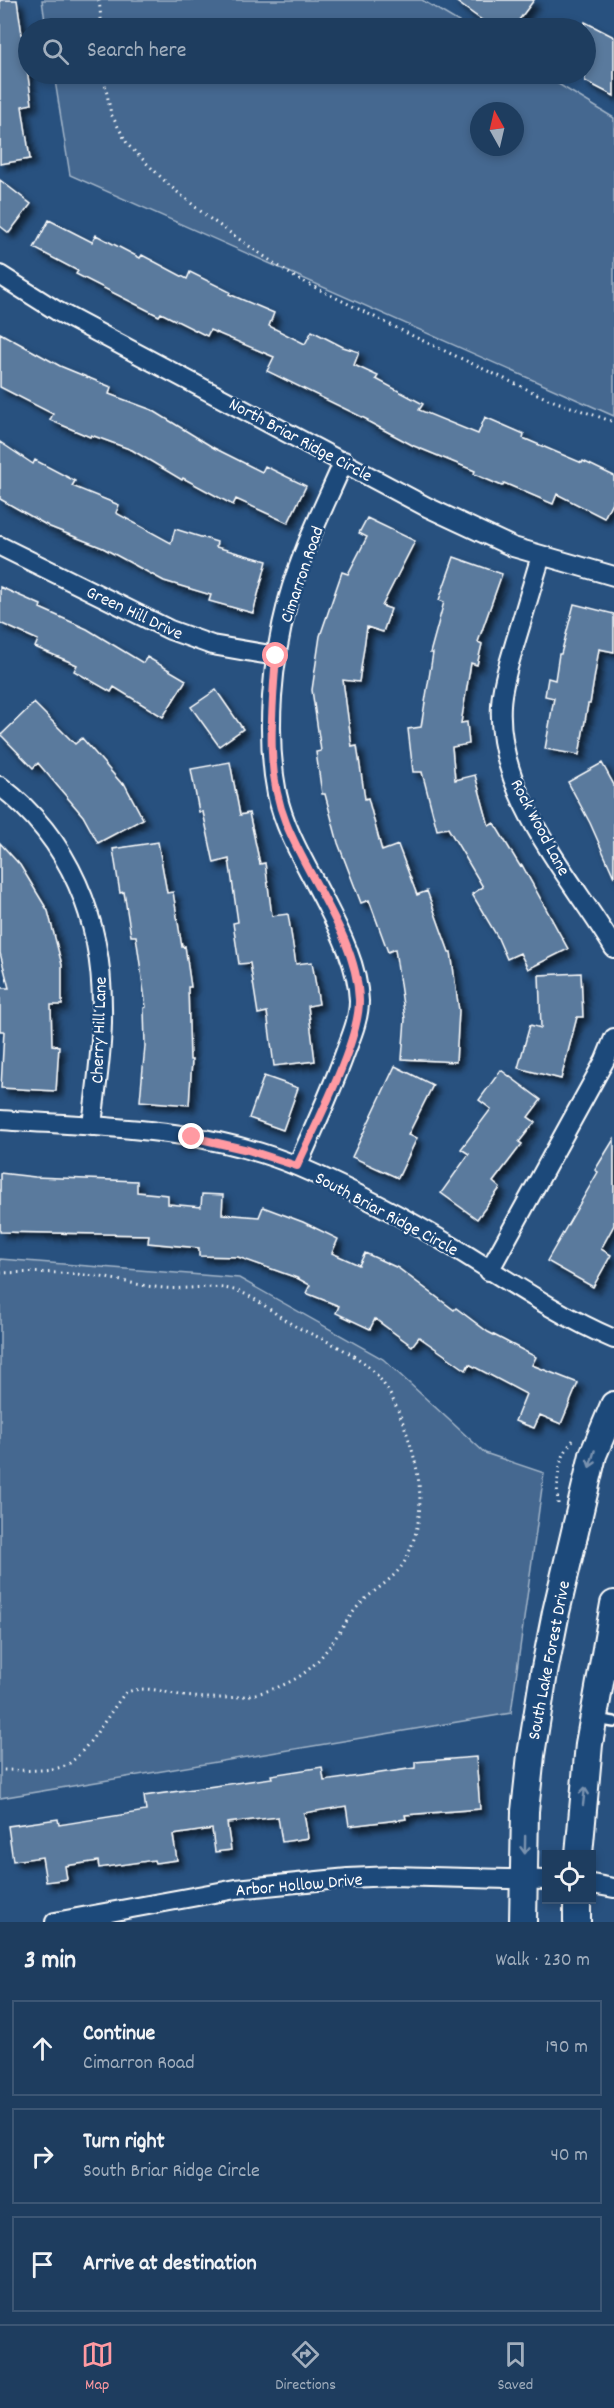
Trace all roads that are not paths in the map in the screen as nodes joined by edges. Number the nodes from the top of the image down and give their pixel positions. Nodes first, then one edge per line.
1 (0, 275) edge
2 (344, 461) junction
3 (0, 546) edge
4 (541, 556) junction
5 (614, 576) edge
6 (276, 656) junction
7 (0, 786) edge
8 (614, 948) edge
9 (614, 1038) edge
10 (0, 1120) edge
11 (92, 1126) junction
12 (297, 1166) junction
13 (489, 1271) junction
14 (614, 1339) edge
15 (614, 1405) edge
16 (614, 1604) edge
17 (604, 1720) edge
18 (580, 1850) edge
19 (535, 1881) edge
20 (596, 1885) edge
21 (614, 1888) edge
22 (577, 1904) edge
23 (55, 1922) edge
24 (523, 1922) edge
25 (577, 1922) edge

1 - 2 street, North Briar Ridge Circle
2 - 4 street, North Briar Ridge Circle
2 - 6 street, Cimarron Road
3 - 6 street, Green Hill Drive
4 - 5 street, North Briar Ridge Circle
4 - 8 street, Rock Wood Lane
6 - 12 street, Cimarron Road
7 - 11 street, Cherry Hill Lane
9 - 13 street
10 - 11 street, South Briar Ridge Circle
11 - 12 street, South Briar Ridge Circle
12 - 13 street, South Briar Ridge Circle
13 - 14 street, South Briar Ridge Circle
15 -> 19 main road, South Lake Forest Drive
16 - 17 main road
18 -> 17 main road
19 - 23 street, Arbor Hollow Drive
19 - 24 main road, South Lake Forest Drive
20 - 21 street
22 - 25 main road

